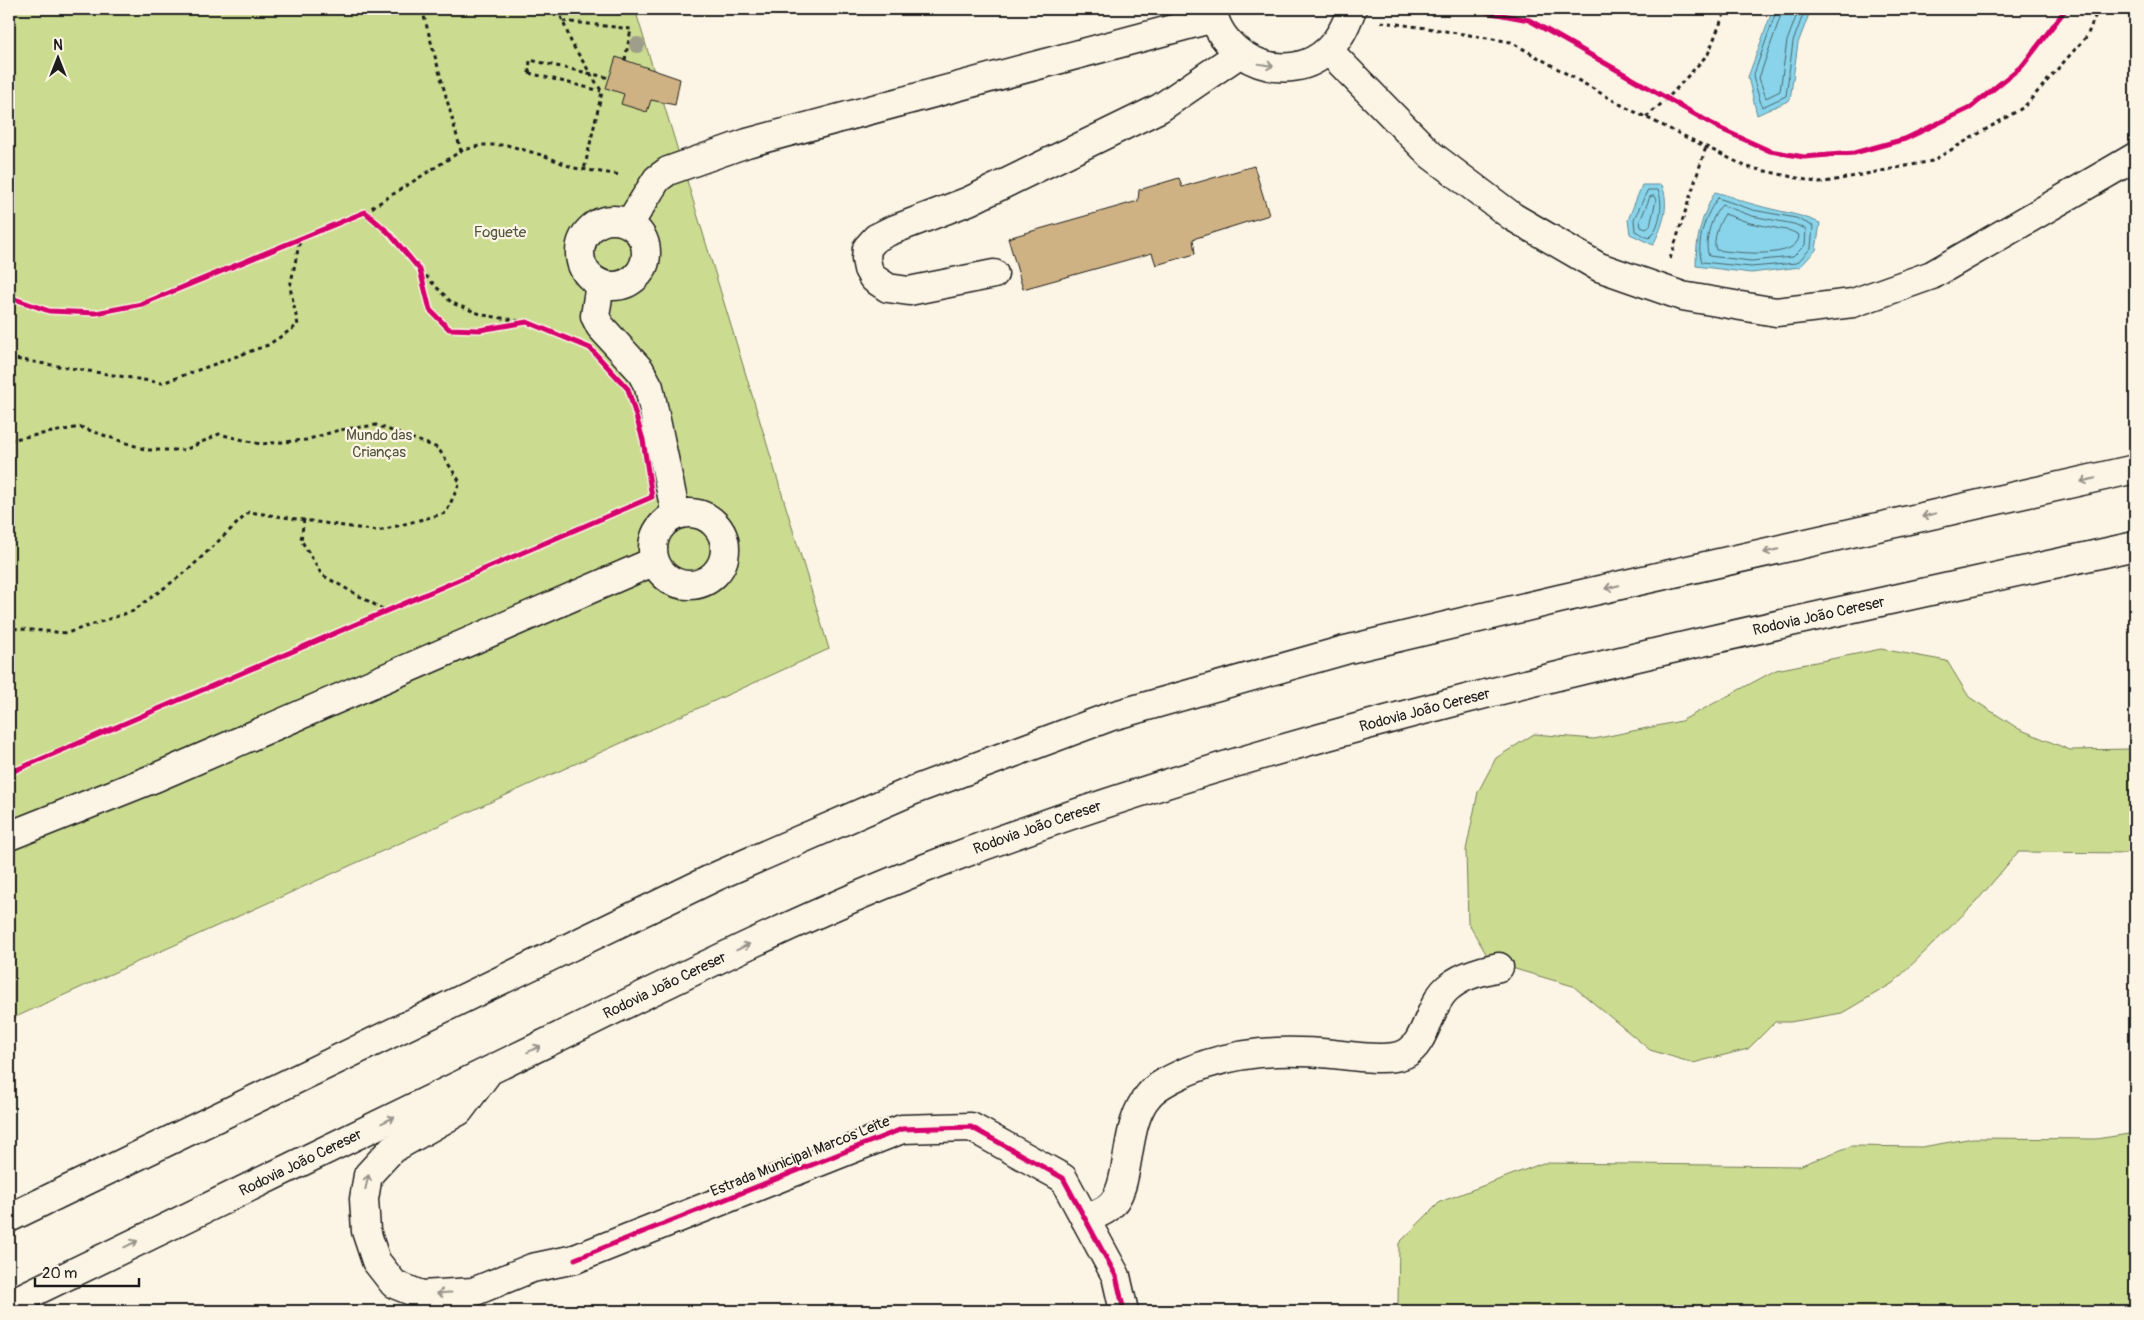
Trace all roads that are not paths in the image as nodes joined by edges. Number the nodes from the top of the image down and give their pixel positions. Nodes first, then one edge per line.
1 (1213, 14) edge
2 (1350, 14) edge
3 (1328, 50) junction
4 (1239, 54) junction
5 (2135, 157) edge
6 (629, 224) junction
7 (994, 274) dead end
8 (600, 284) junction
9 (2135, 469) edge
10 (676, 515) junction
11 (2135, 546) edge
12 (654, 562) junction
13 (9, 836) edge
14 (1499, 967) dead end
15 (489, 1071) junction
16 (9, 1218) edge
17 (1085, 1219) junction
18 (575, 1259) junction
19 (9, 1304) edge
20 (460, 1311) edge
21 (1124, 1311) edge

1 - 4 main road
1 - 6 main road
2 - 3 main road
4 -> 3 main road
3 - 5 main road
4 - 7 main road
6 - 8 main road
6 - 8 main road
8 - 10 main road
9 -> 16 main road
10 - 12 main road
10 - 12 main road
15 -> 11 main road, Rodovia João Cereser
12 - 13 main road
14 - 17 main road
18 -> 15 main road
19 -> 15 main road, Rodovia João Cereser
17 - 18 main road, Estrada Municipal Marcos Leite
17 - 21 main road, Estrada Municipal Marcos Leite
18 - 20 main road

